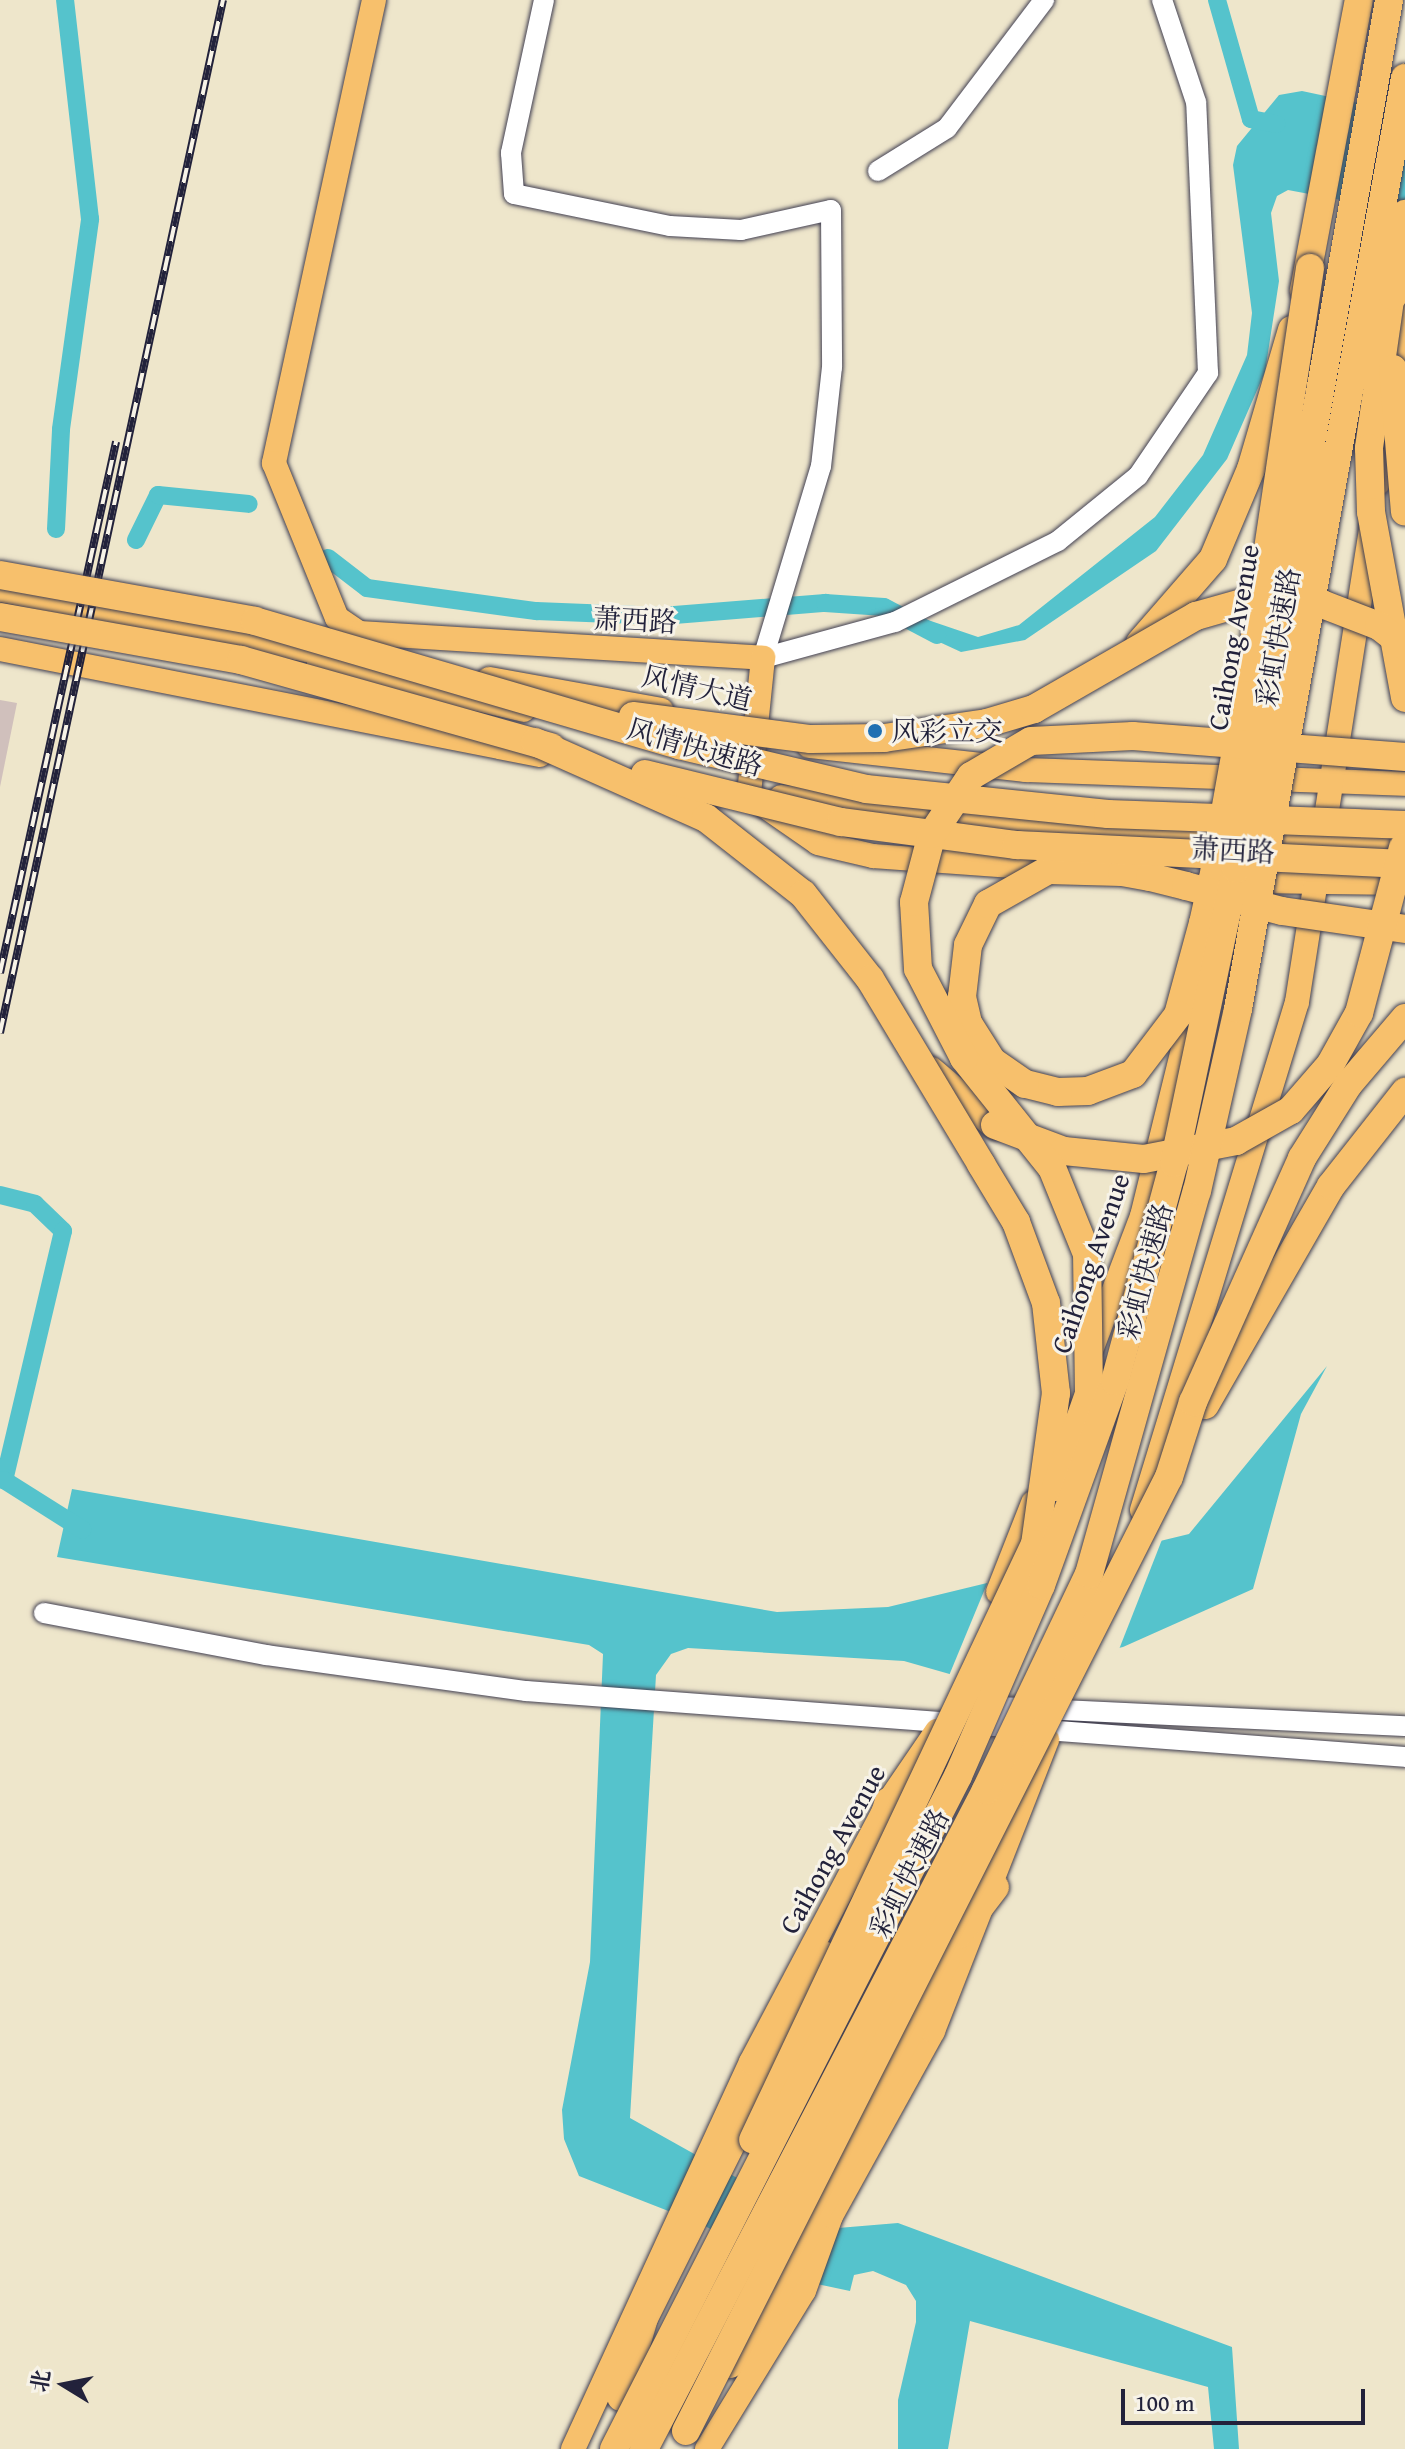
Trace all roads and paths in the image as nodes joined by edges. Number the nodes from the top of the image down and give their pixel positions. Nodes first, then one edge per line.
1 (374, 0) edge
2 (544, 0) edge
3 (1044, 0) edge
4 (1162, 0) edge
5 (1375, 0) edge
6 (1389, 0) edge
7 (1365, 13) edge
8 (1405, 78) edge
9 (878, 171) dead end
10 (1405, 214) edge
11 (1321, 262) junction
12 (1393, 279) junction
13 (1405, 314) edge
14 (1405, 511) edge
15 (0, 575) edge
16 (0, 590) edge
17 (0, 617) edge
18 (1405, 646) edge
19 (0, 649) edge
20 (385, 654) junction
21 (1126, 657) junction
22 (763, 658) junction
23 (1405, 698) edge
24 (754, 738) junction
25 (535, 742) junction
26 (1405, 757) edge
27 (1239, 780) junction
28 (1329, 782) junction
29 (1396, 784) edge
30 (749, 793) junction
31 (979, 817) junction
32 (1405, 825) edge
33 (1229, 838) junction
34 (1398, 840) edge
35 (1321, 841) junction
36 (1405, 864) edge
37 (1023, 866) junction
38 (1220, 880) junction
39 (1315, 883) junction
40 (1405, 883) edge
41 (1405, 929) edge
42 (1405, 1018) edge
43 (917, 1056) junction
44 (1405, 1092) edge
45 (1169, 1477) junction
46 (1035, 1544) junction
47 (44, 1613) dead end
48 (951, 1705) junction
49 (1061, 1707) junction
50 (1405, 1726) edge
51 (1051, 1730) junction
52 (1405, 1757) edge
53 (889, 1801) junction
54 (995, 1887) junction
55 (621, 2397) junction
56 (689, 2443) edge
57 (573, 2449) edge
58 (595, 2449) edge
59 (614, 2449) edge
60 (644, 2449) edge

1 - 22 main road, 萧西路
2 - 22 street
3 - 9 street
4 - 22 street
5 - 7 main road
6 - 59 highway, 彩虹快速路, bridge
7 - 11 highway
8 - 60 highway, 彩虹快速路, bridge
10 - 12 highway, bridge
11 - 21 highway, bridge
11 - 27 main road, Caihong Avenue
11 - 41 highway, bridge
12 - 14 highway, bridge
12 - 23 highway, bridge
13 - 28 main road
15 - 20 highway, 风情快速路, bridge
16 - 24 main road, 风情大道
17 - 25 highway, 风情快速路, bridge
18 - 21 highway, bridge
19 - 30 main road
20 - 21 highway, bridge
20 - 32 highway, 风情快速路, bridge
22 - 24 main road
24 - 27 main road, 风情大道
24 - 30 main road
25 - 36 highway, 风情快速路, bridge
25 - 43 highway, bridge
26 - 46 highway, bridge
27 - 28 main road, 风情大道
27 - 33 main road, Caihong Avenue
28 - 29 main road, 风情大道
28 - 35 main road
30 - 31 main road
30 - 37 main road, 萧西路
31 - 33 main road
31 - 37 main road
33 - 35 main road
33 - 38 main road, Caihong Avenue
34 - 35 main road
34 - 43 highway, bridge
35 - 39 main road
37 - 38 main road, 萧西路
38 - 39 main road, 萧西路
38 - 48 main road, Caihong Avenue
39 - 40 main road, 萧西路
39 - 49 main road, bridge
42 - 45 highway, bridge
43 - 46 highway, bridge
44 - 45 highway, bridge
45 - 56 highway, bridge
46 - 55 highway, bridge
47 - 48 street
48 - 49 street
48 - 51 street
48 - 53 main road, Caihong Avenue
49 - 50 street
49 - 51 main road
51 - 52 street
51 - 54 main road
53 - 55 highway
53 - 57 main road, Caihong Avenue
54 - 56 highway, bridge
54 - 56 main road
55 - 58 highway

